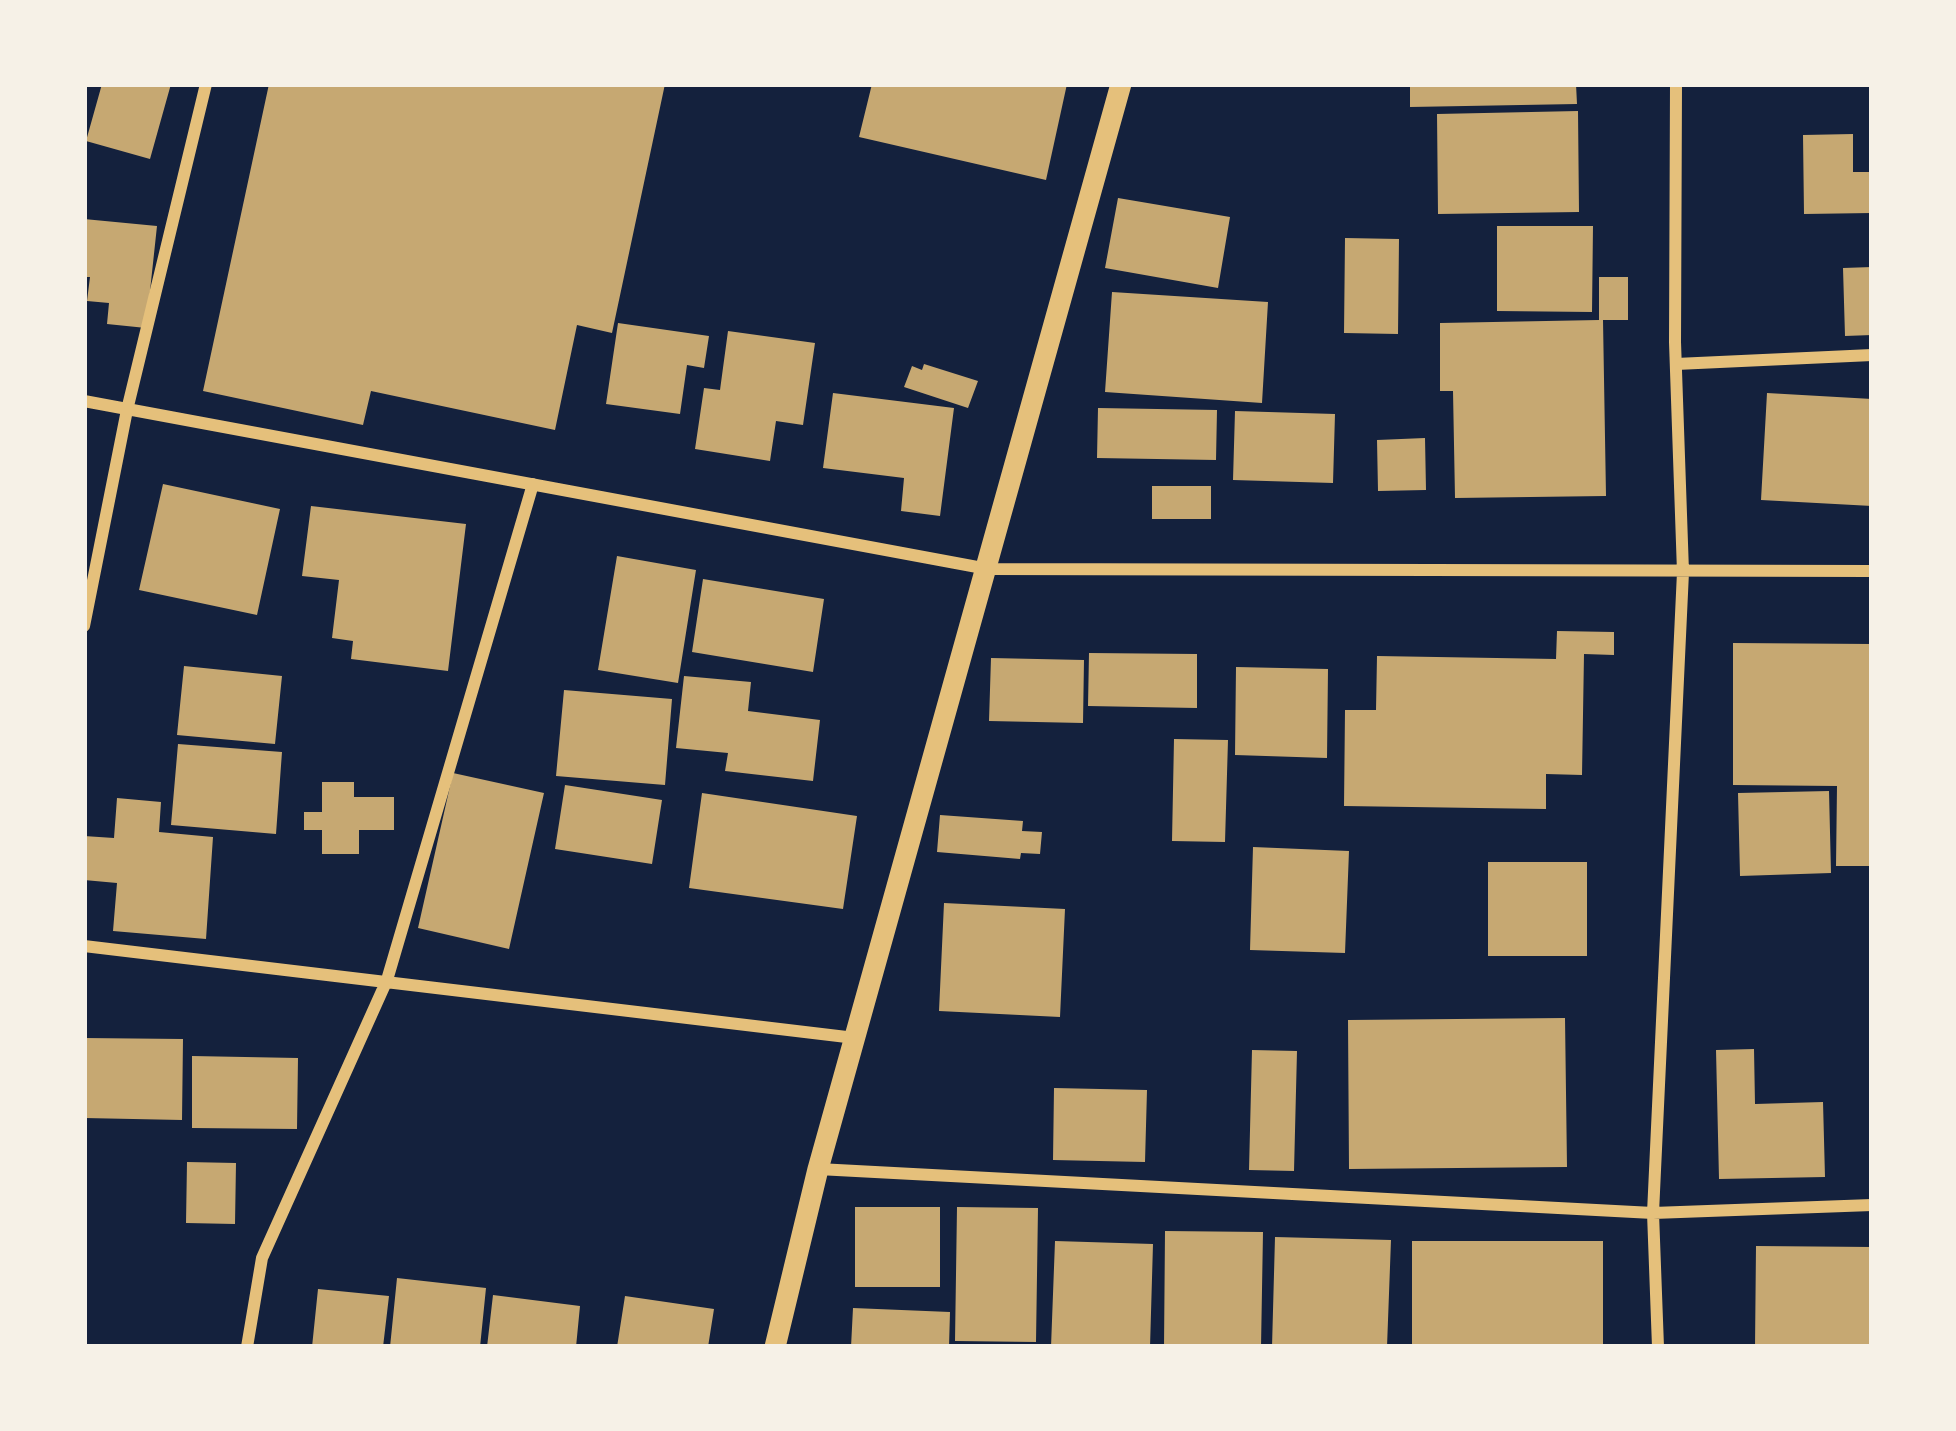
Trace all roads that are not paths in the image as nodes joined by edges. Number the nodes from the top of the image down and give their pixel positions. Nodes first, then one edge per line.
1 (206, 84) edge
2 (1120, 84) edge
3 (1676, 84) edge
4 (1872, 355) edge
5 (1676, 364) junction
6 (84, 401) edge
7 (127, 410) junction
8 (533, 484) junction
9 (988, 568) junction
10 (1872, 571) edge
11 (1683, 572) junction
12 (84, 626) edge
13 (84, 946) edge
14 (387, 980) junction
15 (855, 1039) junction
16 (818, 1169) junction
17 (1872, 1205) edge
18 (1653, 1213) junction
19 (248, 1347) edge
20 (775, 1347) edge
21 (1658, 1347) edge

1 - 7 street
2 - 9 street
3 - 5 street
4 - 5 street
5 - 11 street
6 - 7 street
7 - 8 street
7 - 12 street
8 - 9 street
8 - 14 street
9 - 11 street
9 - 15 street
10 - 11 street
11 - 18 street
13 - 14 street
14 - 15 street
14 - 19 street
15 - 16 street
16 - 18 street
16 - 20 street
17 - 18 street
18 - 21 street

